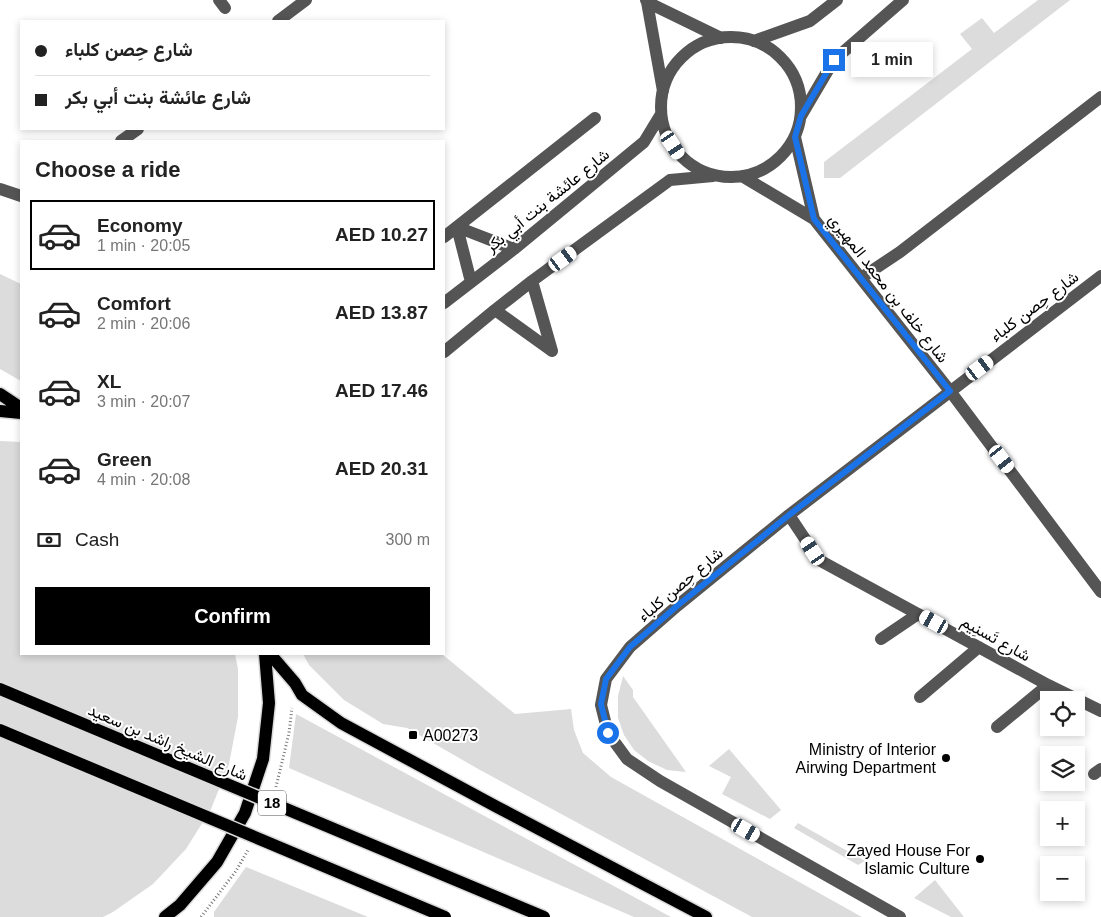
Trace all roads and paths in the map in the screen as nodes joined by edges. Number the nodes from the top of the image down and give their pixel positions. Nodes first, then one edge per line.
1 (305, 0) edge
2 (837, 0) edge
3 (903, 0) edge
4 (646, 1) edge
5 (279, 20) edge
6 (721, 38) junction
7 (754, 41) junction
8 (663, 91) junction
9 (1101, 97) edge
10 (661, 114) junction
11 (801, 116) junction
12 (596, 118) dead end
13 (137, 130) edge
14 (795, 137) junction
15 (122, 140) edge
16 (718, 176) junction
17 (742, 176) junction
18 (0, 189) edge
19 (20, 196) edge
20 (814, 219) junction
21 (457, 227) junction
22 (445, 237) edge
23 (514, 249) junction
24 (1101, 276) edge
25 (861, 278) junction
26 (532, 281) junction
27 (472, 282) junction
28 (445, 302) edge
29 (495, 310) junction
30 (445, 351) edge
31 (950, 391) junction
32 (0, 394) edge
33 (20, 407) edge
34 (0, 411) edge
35 (20, 413) edge
36 (789, 515) junction
37 (1101, 592) edge
38 (918, 614) junction
39 (881, 639) dead end
40 (980, 648) junction
41 (265, 655) edge
42 (271, 655) edge
43 (1048, 684) junction
44 (0, 689) edge
45 (920, 697) dead end
46 (1101, 711) edge
47 (997, 727) dead end
48 (0, 730) edge
49 (165, 917) edge
50 (445, 917) edge
51 (544, 917) edge
52 (706, 917) edge
53 (900, 917) edge

1 - 5 street
2 - 7 street
3 - 11 street
4 - 6 street
4 - 8 street
6 - 7 street
6 - 8 street
7 - 11 street
8 - 10 street
9 - 25 street
10 - 16 street
10 - 23 street, شارع عائشة بنت أبي بكر
11 - 14 street
12 - 21 street
13 - 15 street
14 - 17 street
14 - 20 street, شارع خلف بن محمد المهيري
16 - 17 street
16 - 26 street
17 - 20 street, شارع خلف بن محمد المهيري
18 - 19 street
20 - 25 street, شارع خلف بن محمد المهيري
21 - 22 street
21 - 23 street
21 - 27 street
23 - 27 street, شارع عائشة بنت أبي بكر
24 - 31 street, شارع حِصن كلباء
25 - 31 street, شارع خلف بن محمد المهيري
26 - 29 street
26 - 29 street
27 - 28 street, شارع عائشة بنت أبي بكر
29 - 30 street
31 - 36 street, شارع حِصن كلباء
31 - 37 street, شارع خلف بن محمد المهيري
32 - 33 main road
34 - 35 main road
36 - 38 street, شارع تَسنِيم
36 - 53 street, شارع حِصن كلباء
38 - 39 street
38 - 40 street, شارع تَسنِيم
40 - 43 street, شارع تَسنِيم
40 - 45 street
41 - 49 main road
42 - 52 main road
43 - 46 street, شارع تَسنِيم
43 - 47 street
44 - 51 main road, شارع الشيخ راشد بن سعيد / 18, bridge
48 - 50 main road, 18, bridge

